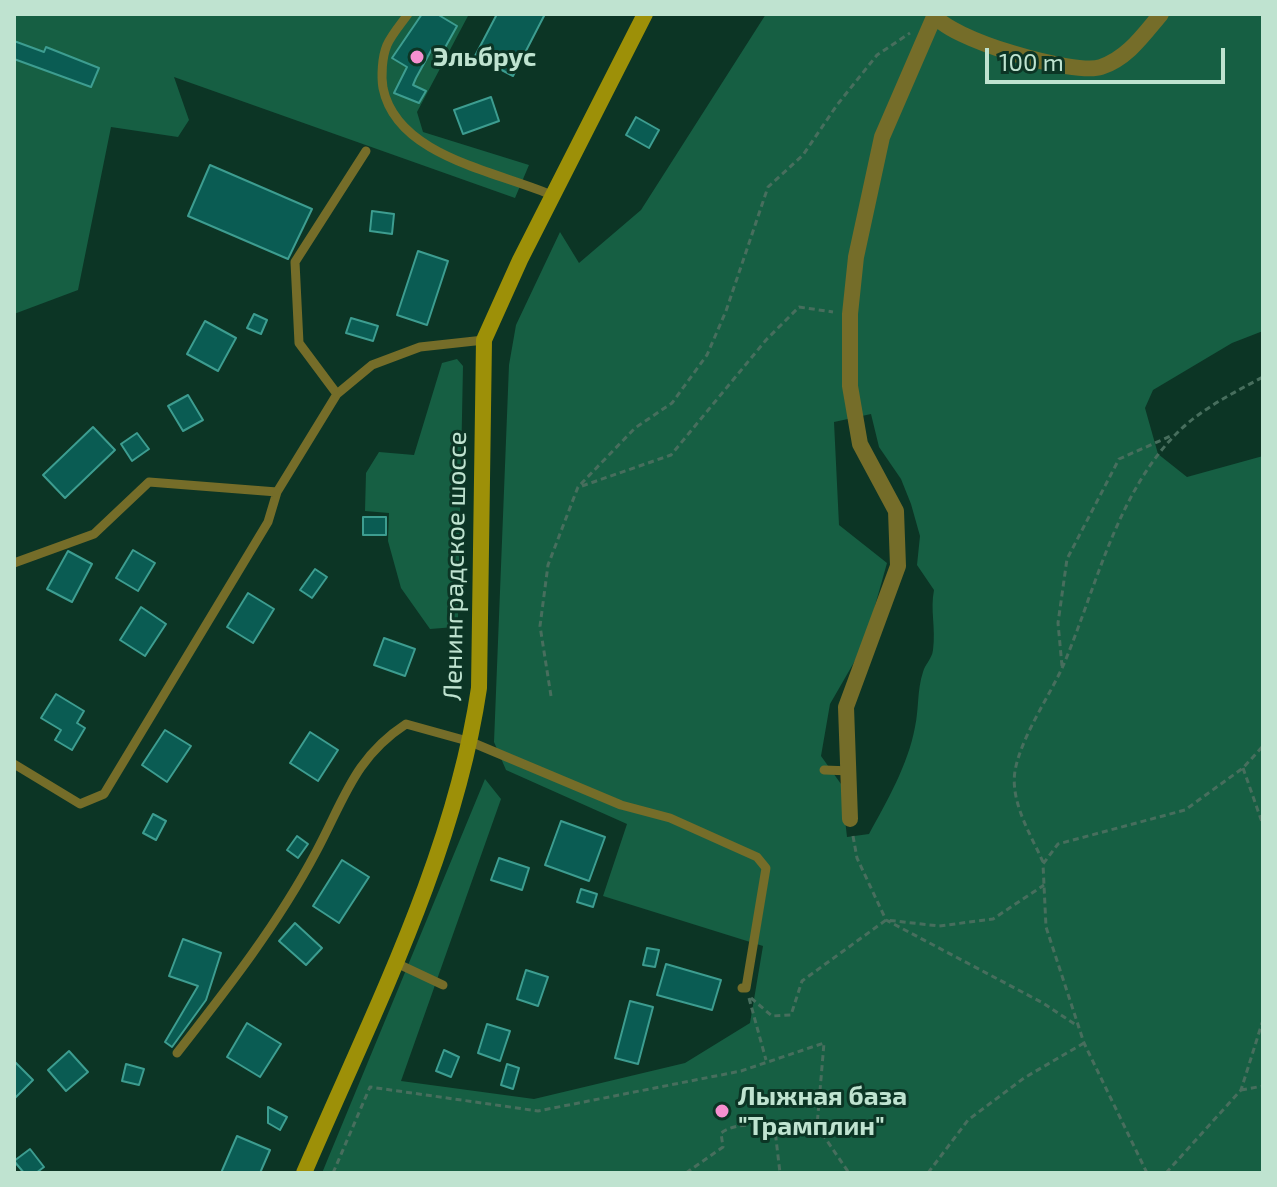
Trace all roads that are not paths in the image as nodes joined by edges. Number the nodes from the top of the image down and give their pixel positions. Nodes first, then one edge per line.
1 (408, 14) edge
2 (645, 14) edge
3 (1161, 14) edge
4 (934, 16) edge
5 (366, 151) dead end
6 (554, 196) junction
7 (484, 340) junction
8 (337, 394) junction
9 (277, 492) junction
10 (14, 563) edge
11 (471, 742) junction
12 (14, 764) edge
13 (824, 770) dead end
14 (851, 771) junction
15 (850, 819) road end
16 (394, 962) junction
17 (443, 985) dead end
18 (745, 991) road end
19 (177, 1053) dead end
20 (304, 1173) edge

1 - 6 lane
2 - 6 main road, Ленинградское шоссе
3 - 4 street
4 - 14 street
5 - 8 lane
6 - 7 main road, Ленинградское шоссе
7 - 8 lane
7 - 11 main road, Ленинградское шоссе
8 - 9 lane
9 - 10 lane
9 - 12 lane
11 - 16 main road, Ленинградское шоссе
11 - 18 lane
11 - 19 lane
13 - 14 lane
14 - 15 street
16 - 17 lane
16 - 20 main road, Ленинградское шоссе

